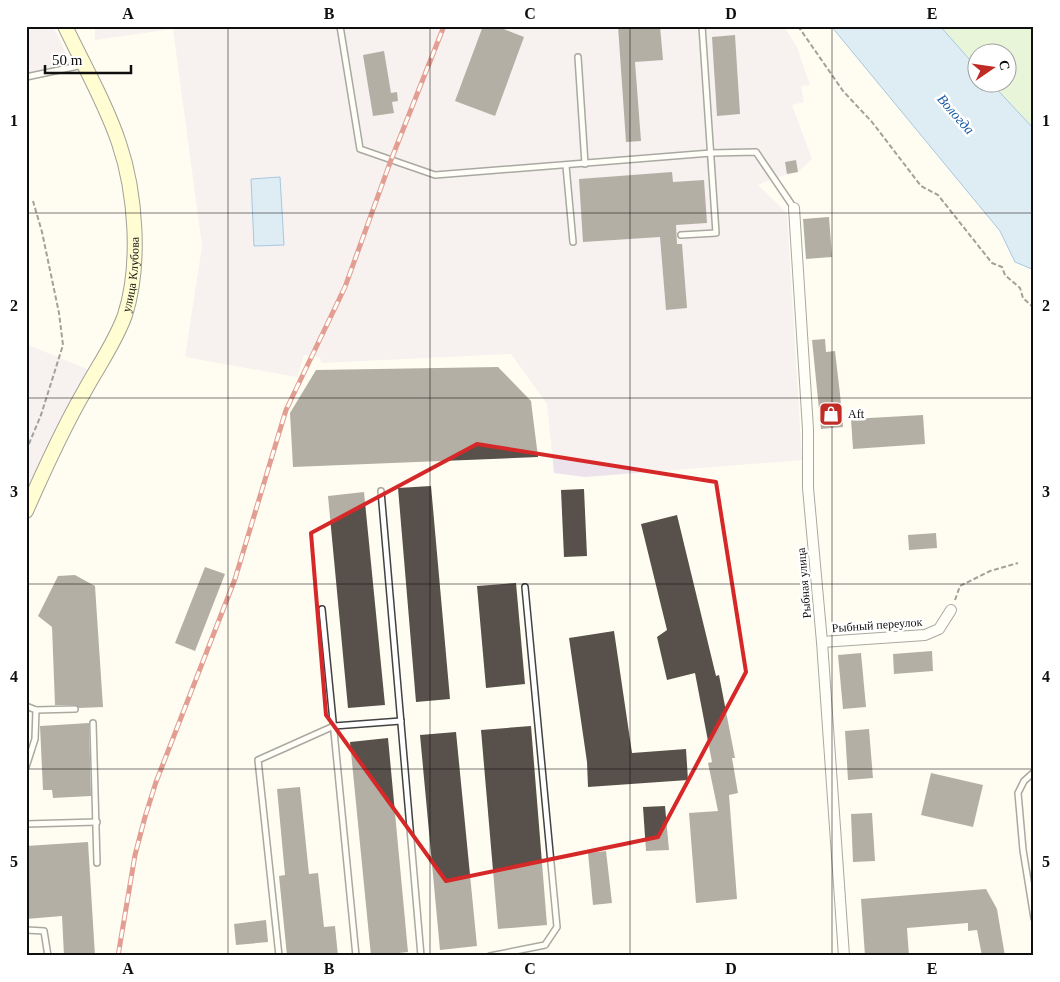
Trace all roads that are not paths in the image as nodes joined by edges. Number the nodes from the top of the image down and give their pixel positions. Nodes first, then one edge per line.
1 (65, 26) edge
2 (340, 26) edge
3 (702, 26) edge
4 (578, 57) dead end
5 (84, 65) junction
6 (26, 77) edge
7 (711, 153) junction
8 (585, 164) junction
9 (566, 166) junction
10 (794, 208) joint
11 (681, 236) dead end
12 (573, 242) dead end
13 (380, 491) dead end
14 (26, 511) edge
15 (525, 586) dead end
16 (322, 609) dead end
17 (951, 610) road end
18 (822, 642) junction
19 (26, 706) edge
20 (75, 709) dead end
21 (36, 710) junction
22 (401, 722) junction
23 (93, 723) dead end
24 (334, 726) junction
25 (26, 768) edge
26 (1034, 772) edge
27 (97, 822) junction
28 (26, 824) edge
29 (97, 863) dead end
30 (1034, 918) edge
31 (26, 930) edge
32 (48, 956) edge
33 (279, 956) edge
34 (356, 956) edge
35 (421, 956) edge
36 (490, 956) edge
37 (844, 956) edge

1 - 5 main road, улица Клубова
2 - 9 lane
3 - 7 lane
4 - 8 lane
5 - 6 lane
5 - 14 main road, улица Клубова
7 - 8 lane
7 - 10 lane
7 - 11 lane
8 - 9 lane
9 - 12 lane
10 - 18 street, Рыбная улица
13 - 22 lane
15 - 36 lane
16 - 24 lane
17 - 18 street, Рыбный переулок
18 - 37 street, Рыбная улица
19 - 21 lane
20 - 21 lane
21 - 25 lane
22 - 24 lane
22 - 35 lane
23 - 27 lane
24 - 33 lane
24 - 34 lane
26 - 30 lane
27 - 28 lane
27 - 29 lane
31 - 32 lane

